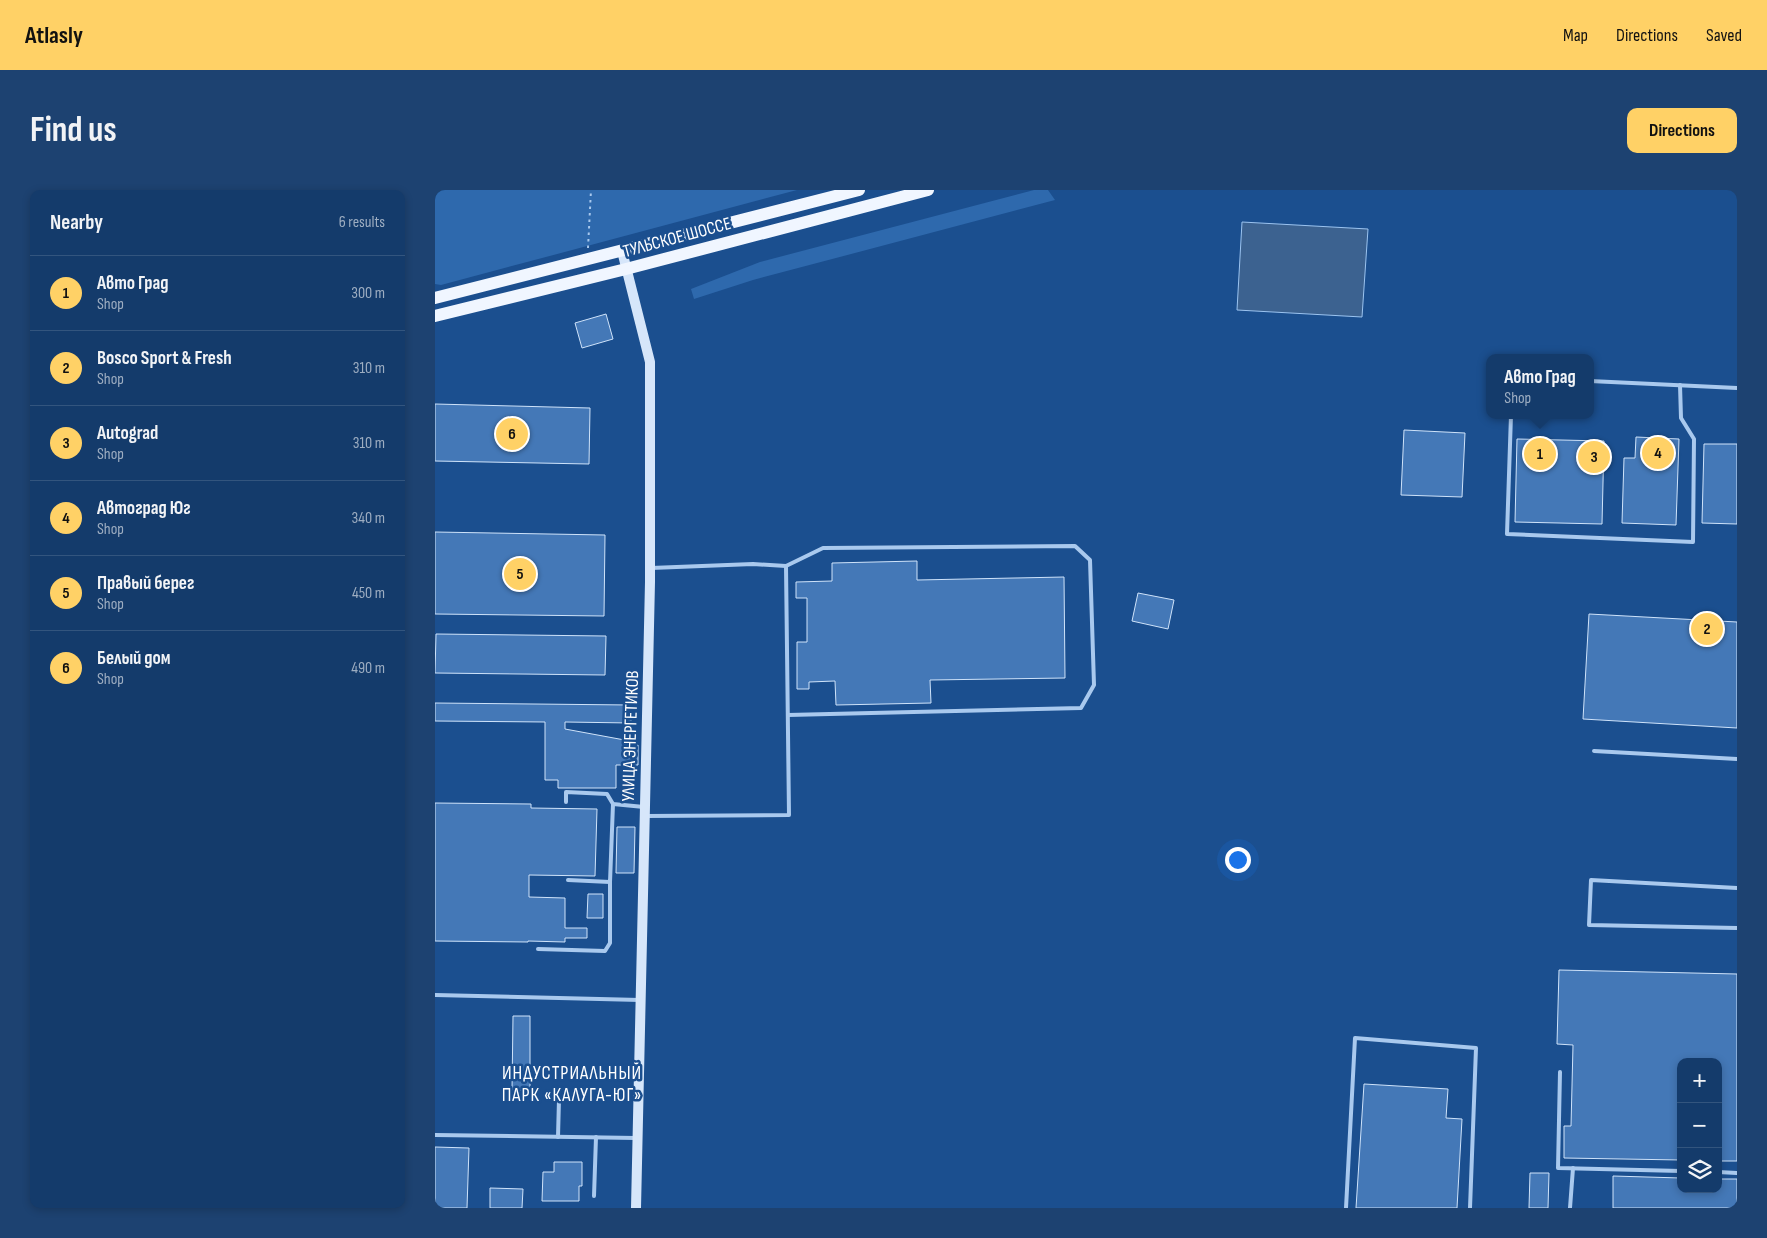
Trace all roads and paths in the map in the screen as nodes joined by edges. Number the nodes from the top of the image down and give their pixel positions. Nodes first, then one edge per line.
1 (591, 190) edge
2 (859, 190) edge
3 (928, 190) edge
4 (622, 251) junction
5 (587, 260) junction
6 (626, 269) junction
7 (435, 298) edge
8 (435, 316) edge
9 (1594, 381) edge
10 (1680, 385) junction
11 (1737, 388) edge
12 (1511, 419) edge
13 (786, 566) junction
14 (650, 568) junction
15 (788, 715) junction
16 (1594, 751) dead end
17 (1737, 759) edge
18 (566, 802) dead end
19 (613, 804) junction
20 (644, 811) junction
21 (568, 880) dead end
22 (610, 882) junction
23 (1737, 888) edge
24 (1737, 928) edge
25 (538, 949) dead end
26 (435, 995) edge
27 (640, 1000) junction
28 (1560, 1072) dead end
29 (559, 1099) dead end
30 (435, 1135) edge
31 (558, 1136) junction
32 (596, 1137) junction
33 (636, 1138) junction
34 (1573, 1168) junction
35 (1677, 1171) edge
36 (1722, 1172) edge
37 (1737, 1172) edge
38 (594, 1196) dead end
39 (636, 1208) edge
40 (1346, 1208) edge
41 (1470, 1208) edge
42 (1570, 1208) edge

1 - 5 path
2 - 4 main road, ТУЛЬСКОЕ ШОССЕ
3 - 6 main road, ТУЛЬСКОЕ ШОССЕ
4 - 5 main road, ТУЛЬСКОЕ ШОССЕ
4 - 6 street, УЛИЦА ЭНЕРГЕТИКОВ
5 - 7 main road, ТУЛЬСКОЕ ШОССЕ
6 - 8 main road, ТУЛЬСКОЕ ШОССЕ
6 - 14 street, УЛИЦА ЭНЕРГЕТИКОВ
9 - 10 lane
10 - 11 lane
10 - 12 lane
13 - 14 lane
13 - 15 lane
13 - 15 lane
14 - 20 street, УЛИЦА ЭНЕРГЕТИКОВ
15 - 20 lane
16 - 17 lane
18 - 19 lane
19 - 20 lane
19 - 22 lane
20 - 27 street, УЛИЦА ЭНЕРГЕТИКОВ
21 - 22 lane
22 - 25 lane
23 - 24 lane
26 - 27 lane
27 - 33 street, УЛИЦА ЭНЕРГЕТИКОВ
28 - 34 lane
29 - 31 lane
30 - 31 lane
31 - 32 lane
32 - 33 lane
32 - 38 lane
33 - 39 street, УЛИЦА ЭНЕРГЕТИКОВ
34 - 35 lane
34 - 42 lane
36 - 37 lane
40 - 41 lane

